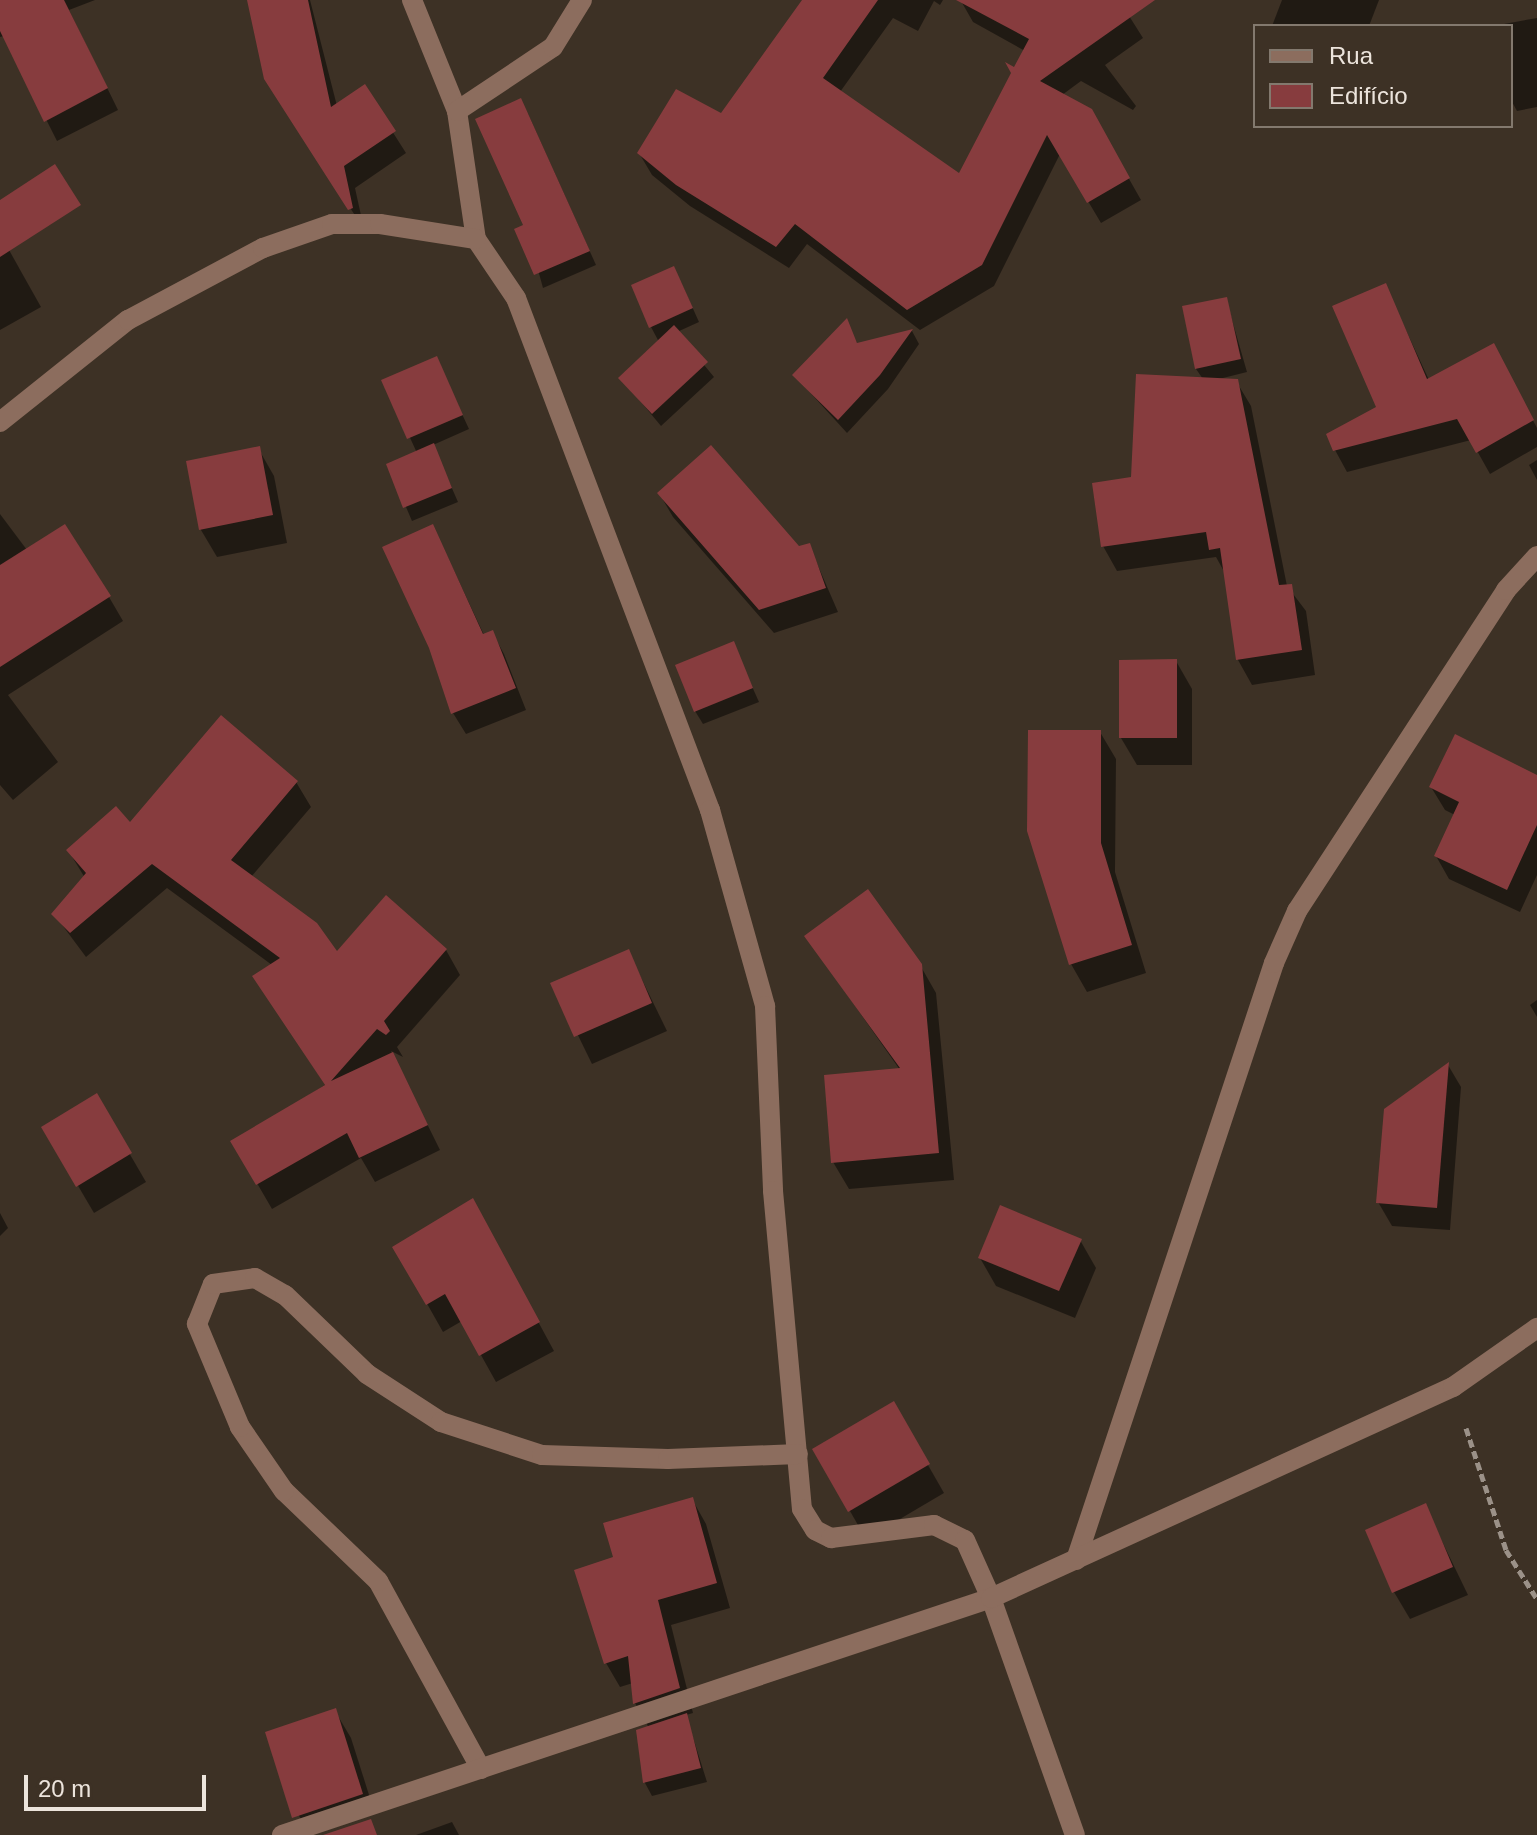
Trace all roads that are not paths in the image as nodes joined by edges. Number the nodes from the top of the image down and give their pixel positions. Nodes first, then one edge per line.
1 (412, 0) edge
2 (582, 0) edge
3 (457, 111) junction
4 (476, 239) junction
5 (0, 422) edge
6 (1537, 556) edge
7 (1537, 1328) edge
8 (798, 1454) junction
9 (1076, 1560) junction
10 (991, 1598) junction
11 (481, 1769) junction
12 (282, 1835) edge
13 (1075, 1835) edge

1 - 3 street
2 - 3 street
3 - 4 street
4 - 5 street
4 - 8 street
6 - 9 street
7 - 9 street
8 - 10 street
8 - 11 street
9 - 10 street
10 - 11 street
10 - 13 street
11 - 12 street

